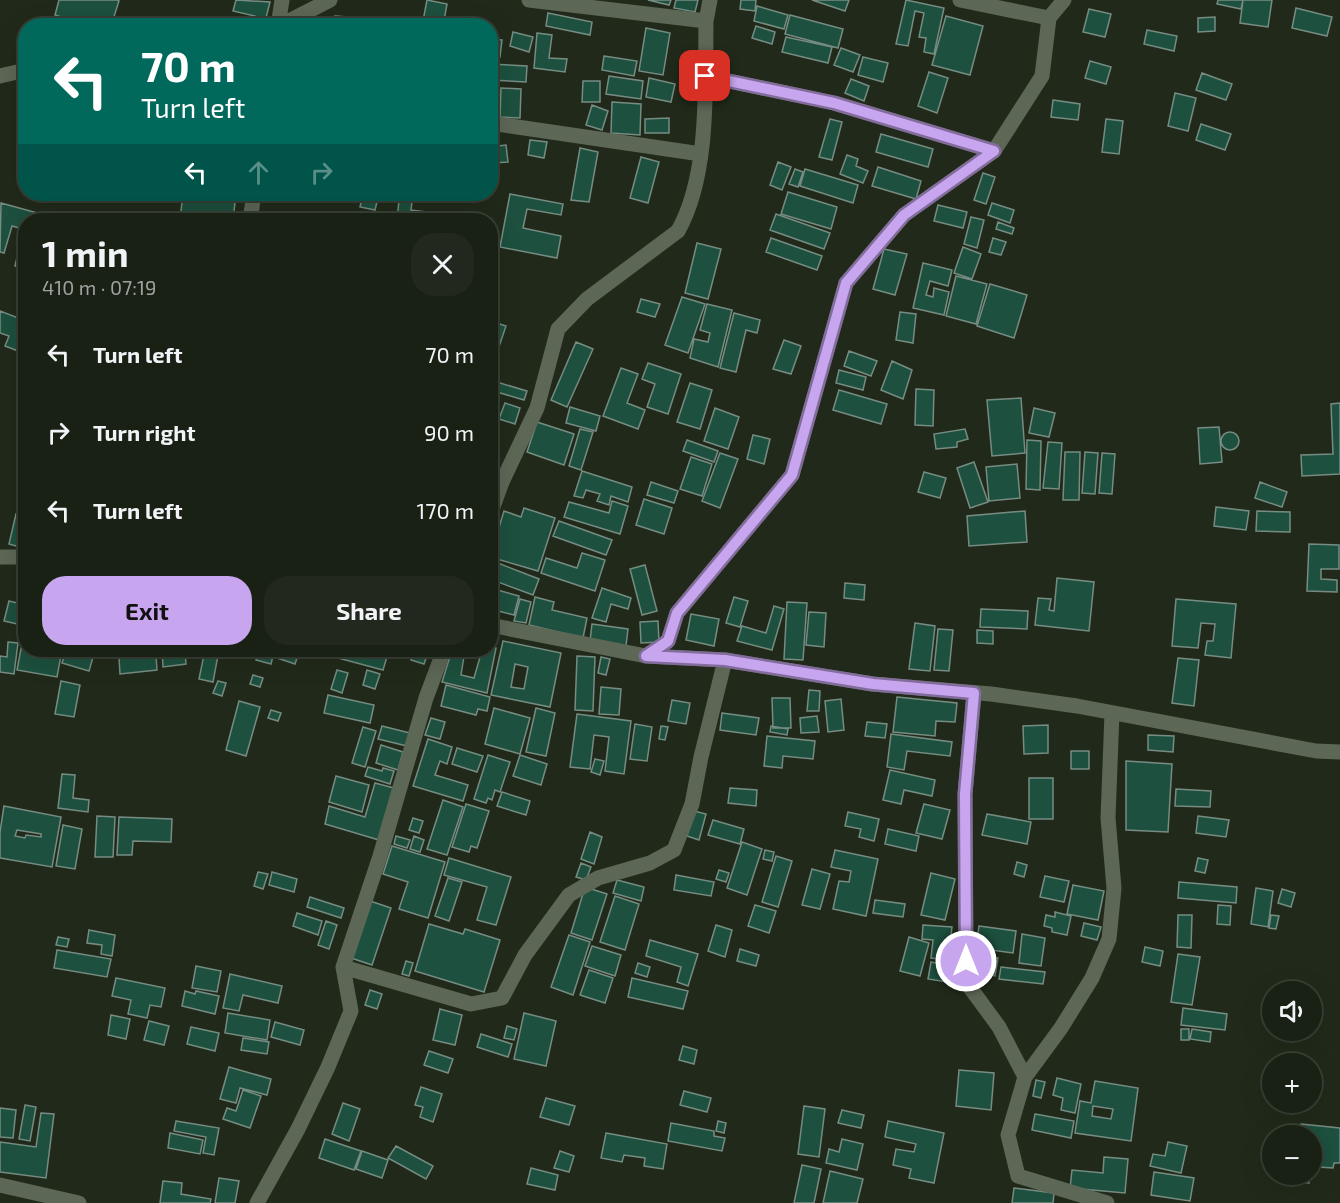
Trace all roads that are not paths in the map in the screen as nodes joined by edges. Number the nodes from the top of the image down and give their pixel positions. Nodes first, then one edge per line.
1 (282, 0) edge
2 (330, 0) edge
3 (529, 0) edge
4 (710, 0) edge
5 (960, 0) edge
6 (1064, 0) edge
7 (279, 18) edge
8 (295, 18) edge
9 (1049, 18) junction
10 (706, 21) junction
11 (18, 72) edge
12 (0, 76) edge
13 (705, 76) junction
14 (498, 124) edge
15 (994, 151) junction
16 (701, 154) junction
17 (498, 493) edge
18 (0, 557) edge
19 (18, 557) edge
20 (498, 627) edge
21 (646, 656) junction
22 (441, 657) edge
23 (725, 660) junction
24 (974, 693) junction
25 (1112, 713) junction
26 (1340, 752) edge
27 (343, 967) junction
28 (1025, 1077) junction
29 (0, 1185) edge
30 (79, 1203) edge
31 (257, 1203) edge
32 (1107, 1203) edge

1 - 7 street
2 - 8 street
3 - 10 street
4 - 10 street
5 - 9 street
6 - 9 street
9 - 15 street
10 - 13 street
11 - 12 street
13 - 15 street
13 - 16 street
14 - 16 street
15 - 21 street
16 - 17 street
18 - 19 street
20 - 21 street
21 - 23 street
22 - 27 street
23 - 24 street
23 - 27 street
24 - 25 street
24 - 28 street
25 - 26 street
25 - 28 street
27 - 31 street
28 - 32 street
29 - 30 street

